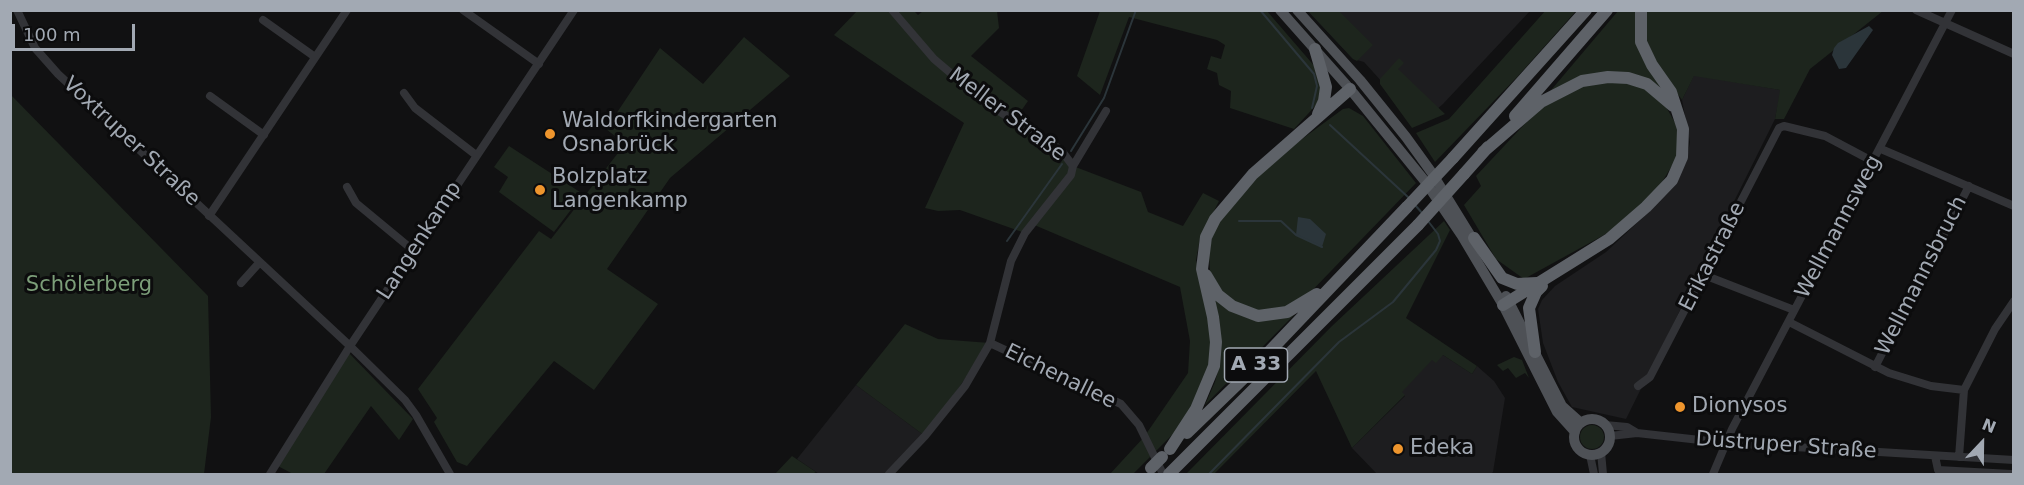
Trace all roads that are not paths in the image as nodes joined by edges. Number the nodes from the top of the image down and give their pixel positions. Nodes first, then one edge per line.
1 (17, 10) edge
2 (347, 10) edge
3 (463, 10) edge
4 (574, 10) edge
5 (892, 10) edge
6 (1280, 10) edge
7 (1297, 10) edge
8 (1586, 10) edge
9 (1607, 10) edge
10 (1641, 10) edge
11 (1916, 10) edge
12 (1952, 10) edge
13 (263, 20) dead end
14 (1945, 25) junction
15 (1315, 49) junction
16 (2013, 54) edge
17 (315, 57) junction
18 (539, 64) junction
19 (1360, 80) junction
20 (1350, 89) junction
21 (404, 93) dead end
22 (210, 96) dead end
23 (1106, 111) dead end
24 (1678, 111) junction
25 (1317, 118) junction
26 (264, 135) junction
27 (1881, 149) junction
28 (1484, 152) junction
29 (476, 154) junction
30 (1874, 162) junction
31 (1073, 166) junction
32 (347, 186) dead end
33 (1969, 186) junction
34 (2013, 206) edge
35 (209, 216) junction
36 (1474, 238) junction
37 (414, 251) junction
38 (259, 263) junction
39 (1202, 269) junction
40 (1704, 275) junction
41 (1340, 278) junction
42 (1549, 278) junction
43 (241, 283) dead end
44 (2013, 301) edge
45 (1507, 303) junction
46 (1794, 310) junction
47 (1789, 322) junction
48 (990, 343) junction
49 (350, 346) junction
50 (1535, 352) junction
51 (1875, 367) junction
52 (1638, 386) dead end
53 (1964, 390) junction
54 (1605, 425) junction
55 (1578, 427) junction
56 (1637, 433) junction
57 (1610, 436) junction
58 (1727, 443) junction
59 (1601, 452) junction
60 (1166, 453) junction
61 (1590, 455) junction
62 (1935, 456) junction
63 (1959, 457) junction
64 (2013, 460) edge
65 (1148, 471) edge
66 (1168, 473) edge
67 (270, 474) edge
68 (450, 474) edge
69 (889, 474) edge
70 (1594, 474) edge
71 (1603, 474) edge
72 (1713, 474) edge
73 (2011, 474) edge

1 - 35 street, Voxtruper Straße
2 - 17 street
3 - 18 street
4 - 18 street, Langenkamp
5 - 31 street, Meller Straße
6 - 15 main road
7 - 19 main road
8 - 41 highway, A 33, bridge
9 - 28 highway, A 33
10 - 24 highway
11 - 14 street
12 - 14 street, Wellmannsweg
13 - 17 street
14 - 16 street
14 - 27 street, Wellmannsweg
15 - 20 main road
15 - 25 highway
17 - 26 street
18 - 29 street, Langenkamp
19 - 20 main road
19 - 36 main road
20 - 25 highway
20 - 45 main road
21 - 29 street
22 - 26 street
23 - 31 street
24 - 28 highway
24 - 42 highway
25 - 39 highway
26 - 35 street
27 - 30 street, Wellmannsweg
27 - 33 street
28 - 66 highway, A 33, bridge
29 - 37 street, Langenkamp
30 - 40 street, Erikastraße
30 - 46 street, Wellmannsweg
31 - 48 street
32 - 37 street
33 - 34 street
33 - 51 street, Wellmannsbruch
35 - 38 street, Voxtruper Straße
36 - 42 highway
36 - 45 main road
37 - 49 street, Langenkamp
38 - 43 street
38 - 49 street, Voxtruper Straße
39 - 41 highway
39 - 60 highway
40 - 46 street
40 - 52 street, Erikastraße
41 - 60 highway, A 33
42 - 45 highway
42 - 50 highway
44 - 53 street
45 - 50 main road
45 - 55 main road
46 - 47 street, Wellmannsweg
47 - 51 street
47 - 58 street, Wellmannsweg
48 - 66 street, Eichenallee
48 - 69 street
49 - 67 street, Langenkamp
49 - 68 street, Voxtruper Straße
50 - 55 main road
51 - 53 street
53 - 63 street
54 - 55 main road
54 - 56 street, Düstruper Straße
54 - 57 main road
55 - 61 main road
56 - 57 street, Düstruper Straße
56 - 58 street, Düstruper Straße
57 - 59 main road
58 - 62 street, Düstruper Straße
58 - 72 street, Wellmannsweg
59 - 61 main road
59 - 71 street
60 - 65 highway, A 33, bridge
61 - 70 street
62 - 63 street, Düstruper Straße
62 - 73 street
63 - 64 street, Düstruper Straße

